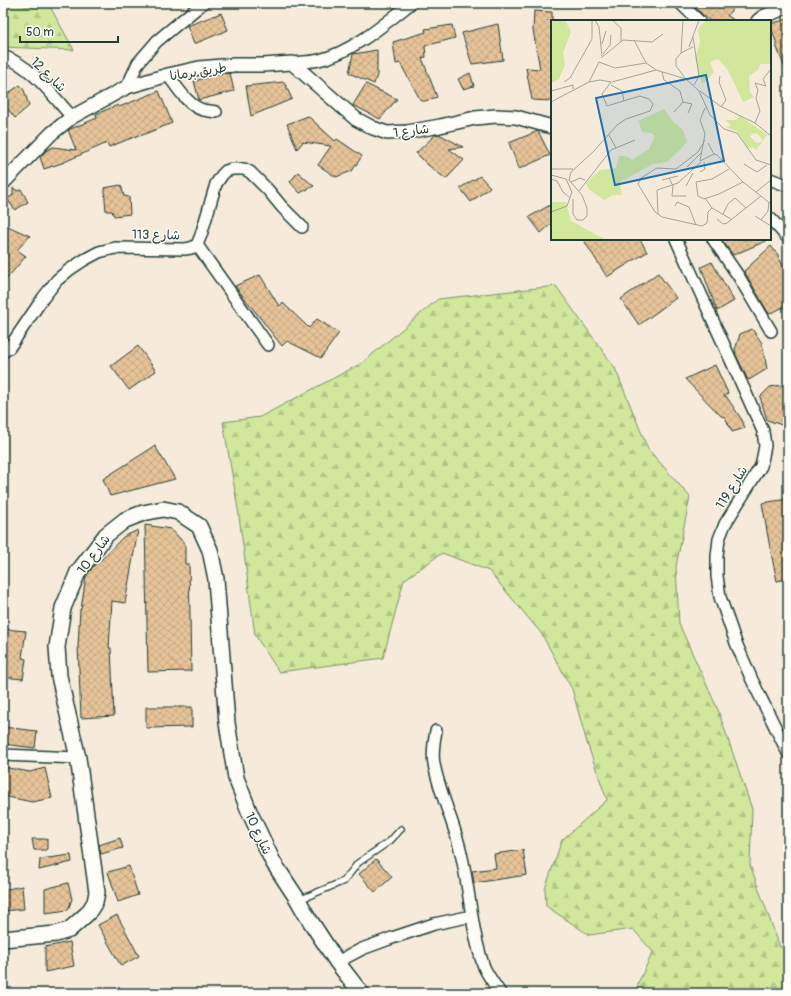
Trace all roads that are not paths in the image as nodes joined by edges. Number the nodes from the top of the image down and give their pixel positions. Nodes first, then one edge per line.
1 (203, 3) edge
2 (411, 3) edge
3 (680, 3) edge
4 (788, 6) edge
5 (698, 20) edge
6 (759, 20) edge
7 (3, 56) edge
8 (292, 63) junction
9 (168, 75) junction
10 (127, 87) junction
11 (216, 112) dead end
12 (72, 117) junction
13 (551, 127) edge
14 (771, 179) edge
15 (3, 182) edge
16 (788, 186) edge
17 (771, 219) edge
18 (302, 227) dead end
19 (788, 238) edge
20 (676, 240) edge
21 (714, 240) edge
22 (197, 245) junction
23 (772, 331) dead end
24 (268, 345) dead end
25 (3, 352) edge
26 (436, 731) dead end
27 (788, 753) edge
28 (3, 755) edge
29 (78, 758) junction
30 (401, 829) dead end
31 (298, 900) junction
32 (472, 916) junction
33 (3, 939) edge
34 (337, 962) junction
35 (361, 993) edge
36 (500, 993) edge

1 - 10 street
2 - 8 street, طريق برمانا
3 - 5 street
4 - 6 street
7 - 12 street, شارع 12
8 - 9 street, طريق برمانا
8 - 13 street, شارع 1
9 - 10 street, طريق برمانا
9 - 11 street
10 - 12 street, طريق برمانا
12 - 15 street, طريق برمانا
14 - 16 street
17 - 19 street
18 - 22 street, شارع 113
20 - 27 street, شارع 119
21 - 23 street
22 - 24 street
22 - 25 street, شارع 113
26 - 32 street
28 - 29 street
29 - 31 main road, شارع 10
29 - 33 main road, شارع 10
30 - 31 lane
31 - 34 main road, شارع 10
32 - 34 street
32 - 36 street
34 - 35 main road, شارع 10

